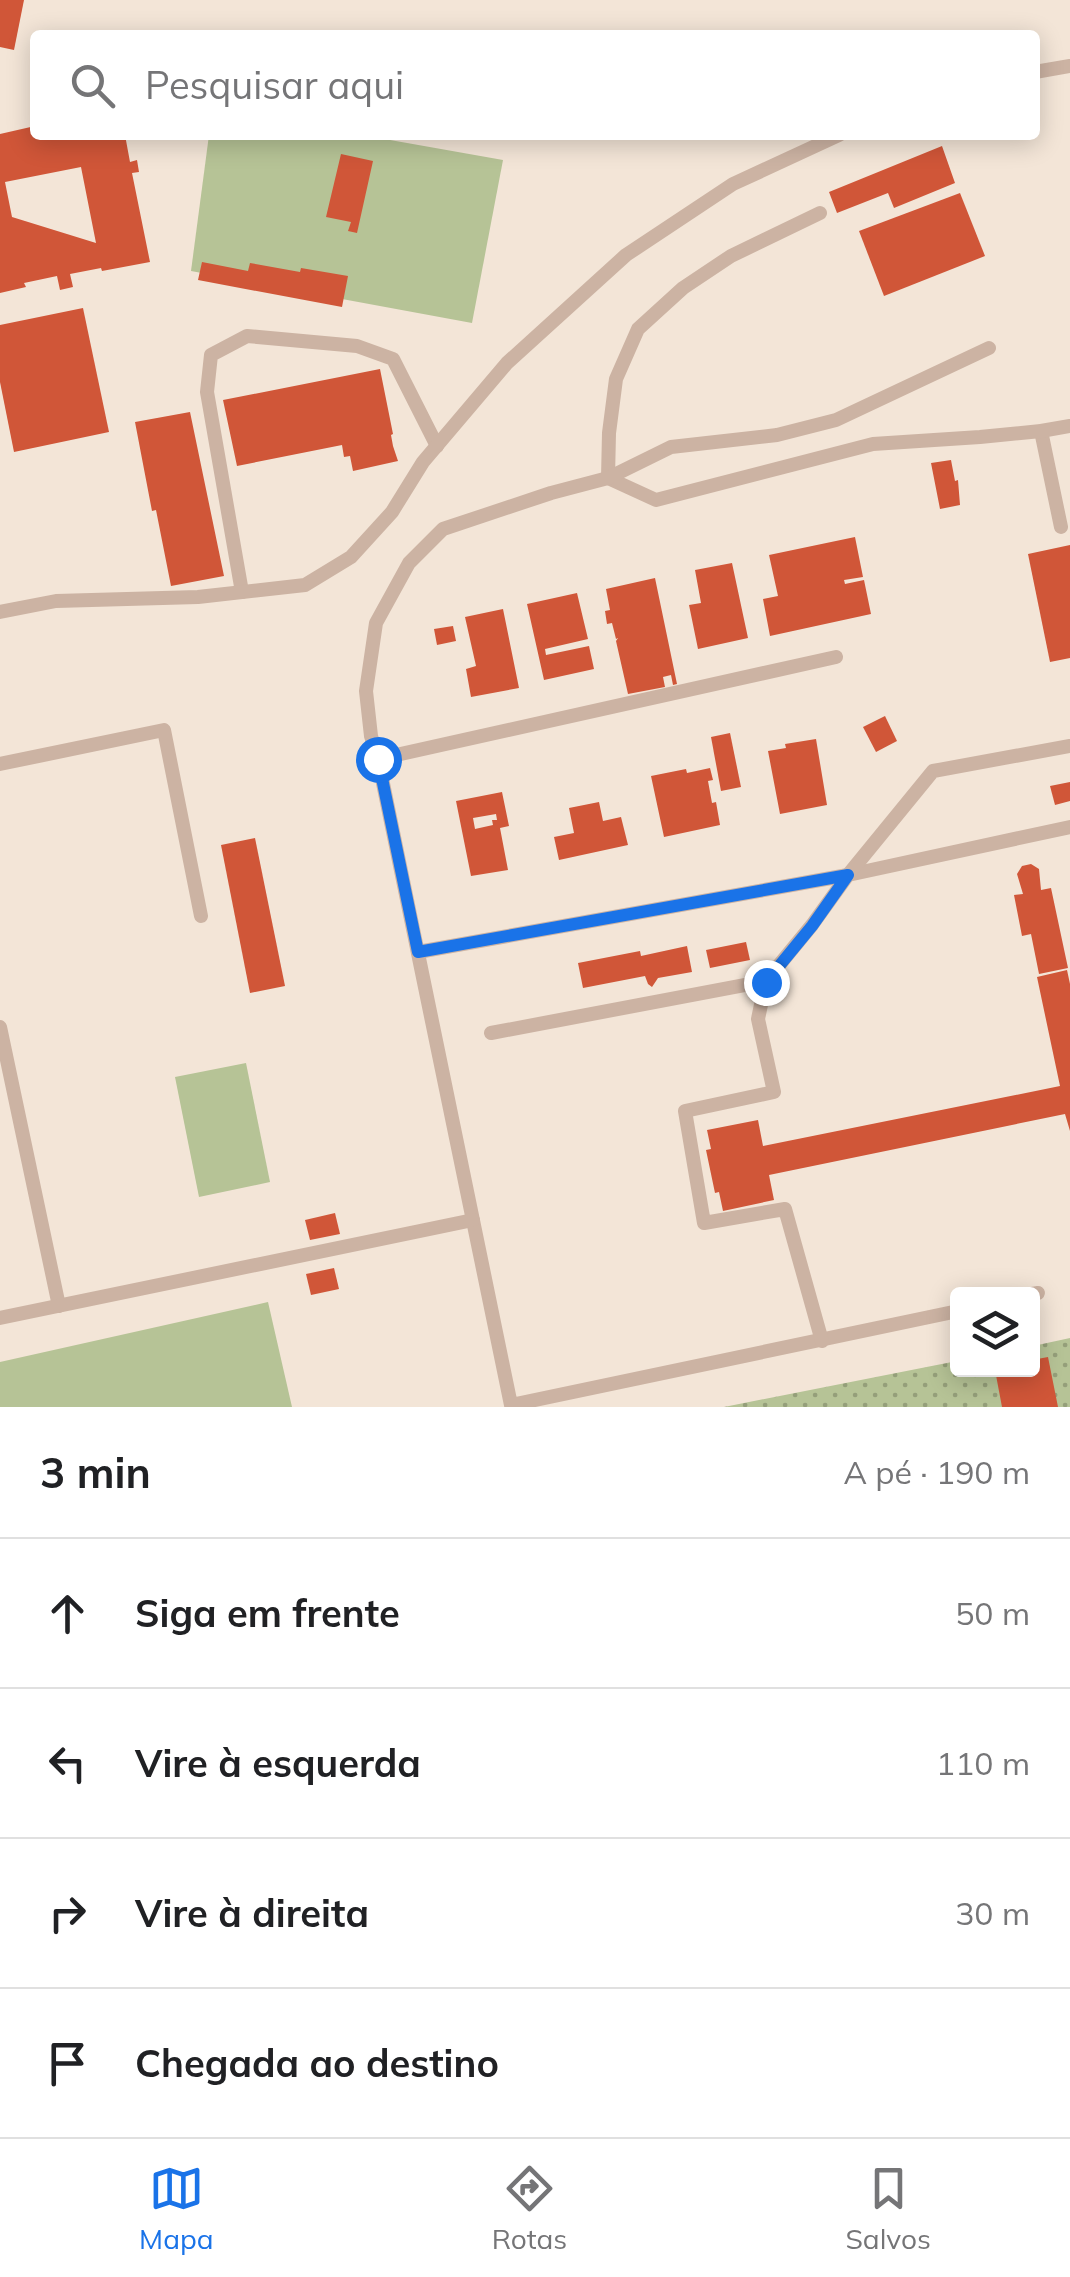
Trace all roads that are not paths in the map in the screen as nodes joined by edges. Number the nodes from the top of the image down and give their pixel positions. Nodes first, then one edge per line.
1 (1070, 66) edge
2 (1040, 71) edge
3 (828, 140) edge
4 (820, 213) dead end
5 (989, 348) dead end
6 (1070, 426) edge
7 (1041, 431) junction
8 (437, 446) junction
9 (608, 478) junction
10 (1061, 528) dead end
11 (242, 592) junction
12 (0, 612) edge
13 (836, 657) dead end
14 (1070, 746) edge
15 (378, 759) junction
16 (0, 764) edge
17 (1070, 828) edge
18 (848, 875) junction
19 (202, 916) dead end
20 (418, 952) junction
21 (766, 982) junction
22 (0, 1027) edge
23 (490, 1032) dead end
24 (473, 1220) junction
25 (59, 1306) junction
26 (950, 1313) edge
27 (0, 1318) edge
28 (822, 1341) junction

1 - 2 lane
3 - 8 lane
4 - 9 lane
5 - 9 lane
6 - 7 lane
7 - 9 lane
7 - 10 lane
8 - 11 lane
8 - 11 lane
9 - 15 lane
11 - 12 lane
13 - 15 lane
14 - 18 lane
15 - 20 lane
16 - 19 lane
17 - 18 lane
18 - 20 lane
18 - 21 lane
20 - 24 lane
21 - 23 lane
21 - 28 lane
22 - 25 lane
24 - 25 lane
24 - 28 lane
25 - 27 lane
26 - 28 lane

